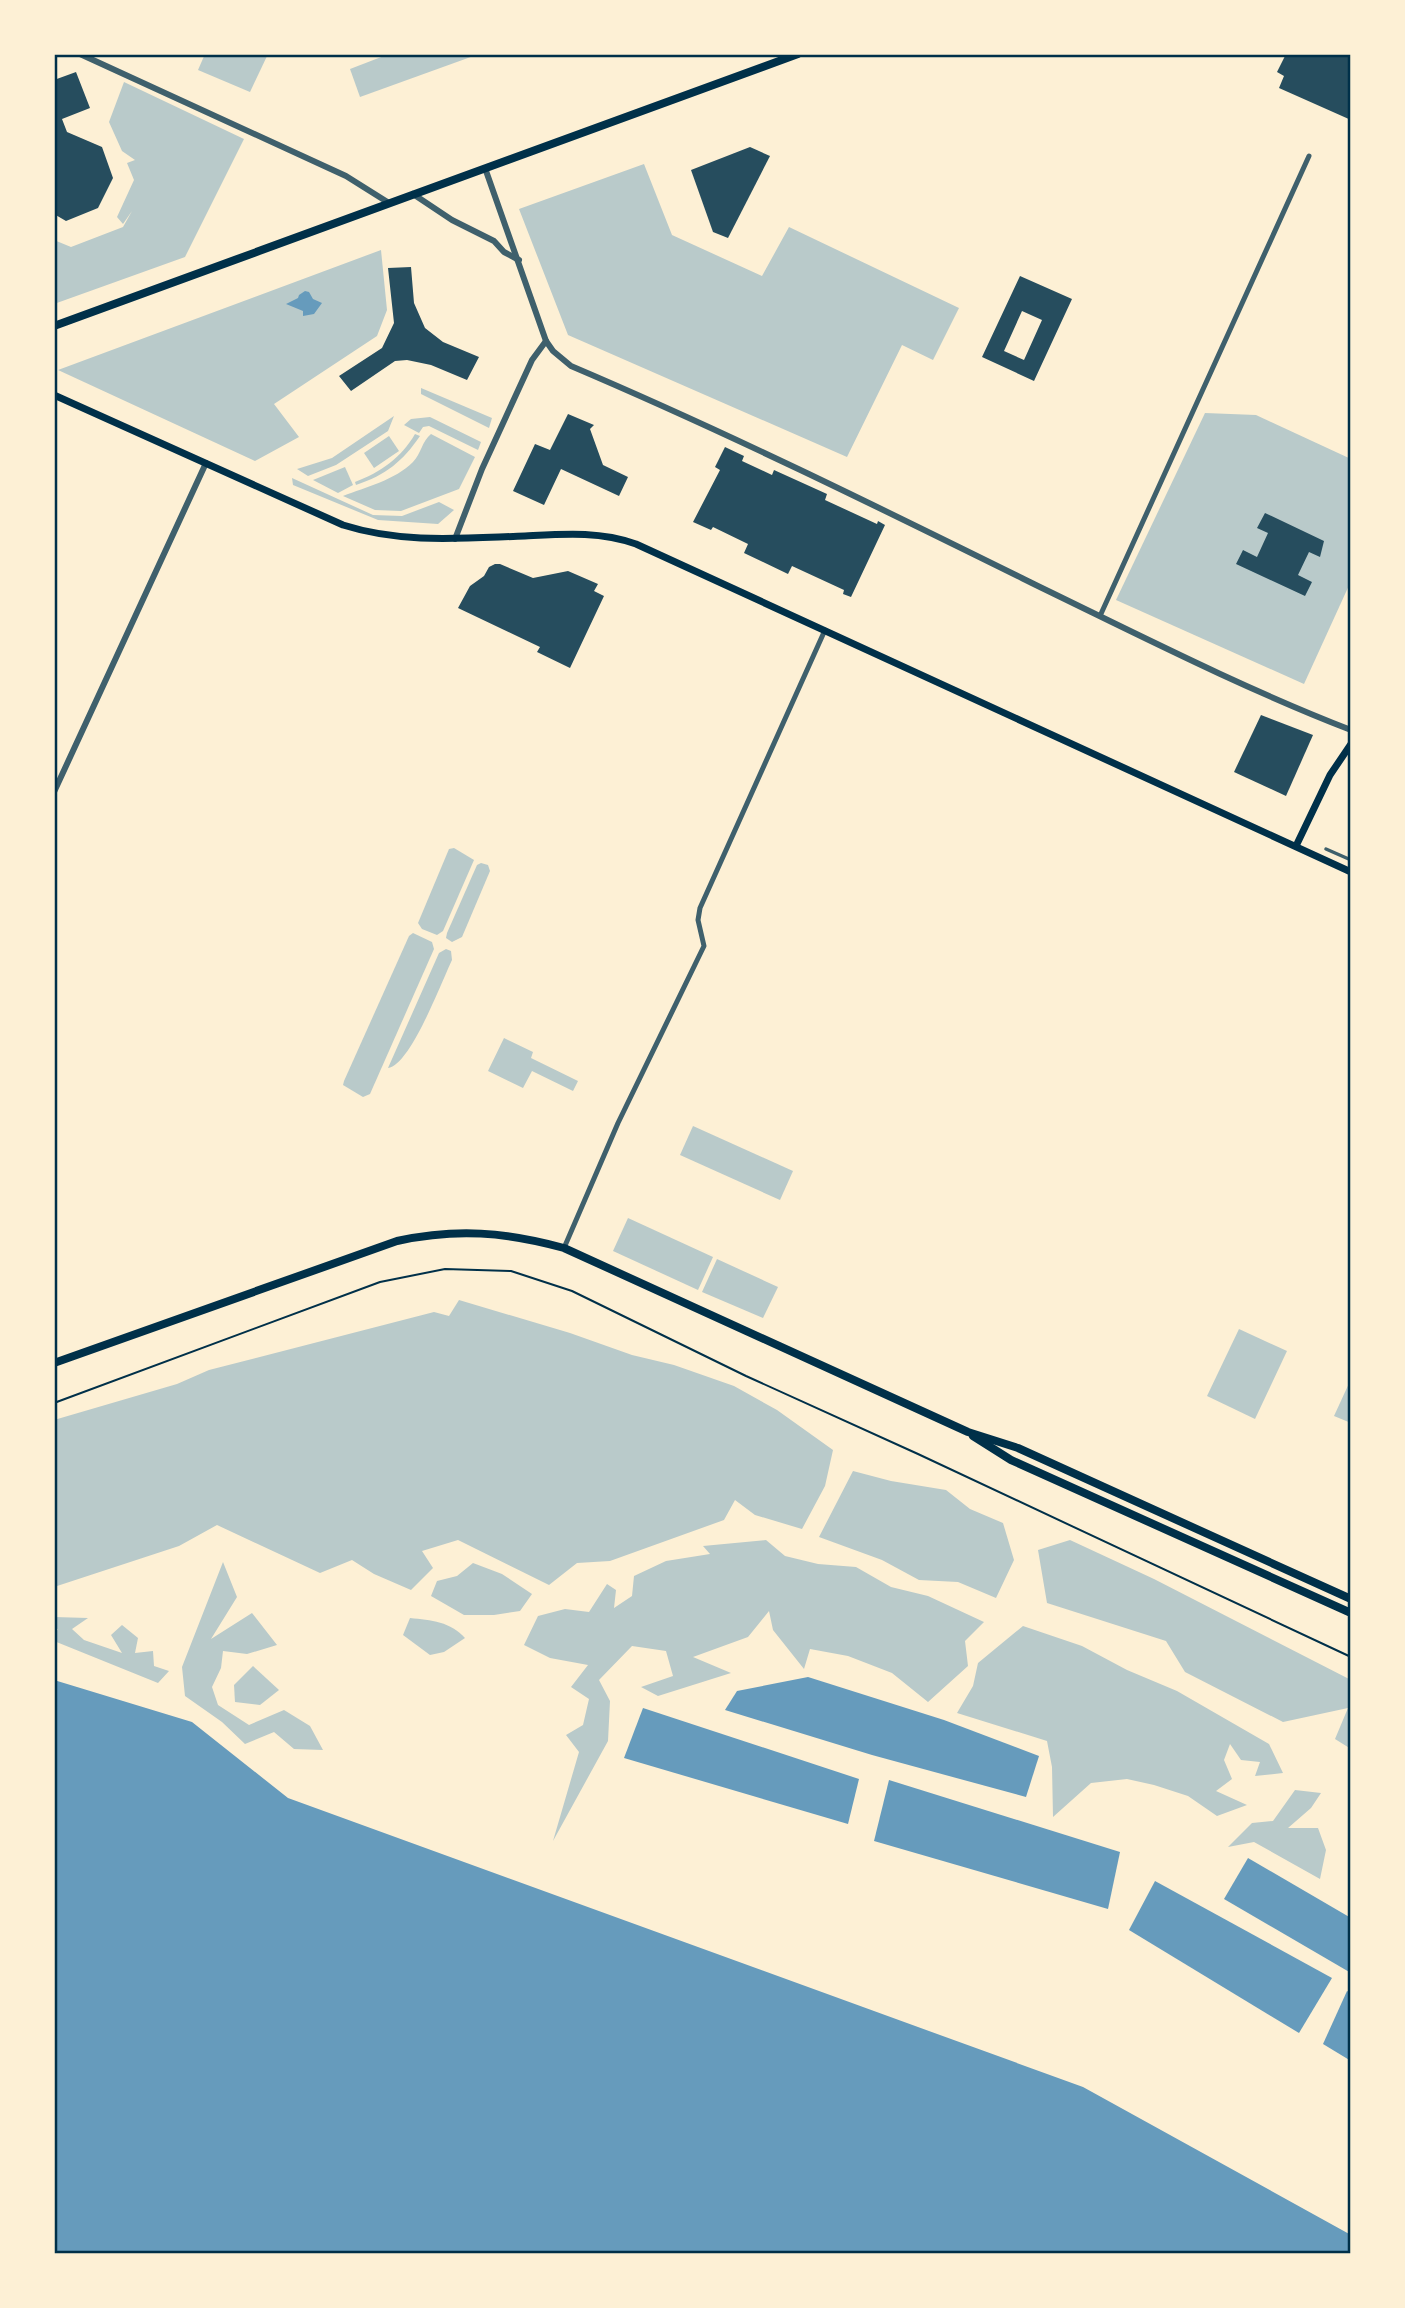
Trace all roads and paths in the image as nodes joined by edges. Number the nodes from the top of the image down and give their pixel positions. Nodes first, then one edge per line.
1 (80, 54) edge
2 (798, 54) edge
3 (1309, 156) dead end
4 (485, 168) junction
5 (413, 194) junction
6 (389, 203) junction
7 (519, 260) junction
8 (54, 326) edge
9 (546, 341) junction
10 (54, 395) edge
11 (206, 463) junction
12 (455, 539) junction
13 (1100, 616) junction
14 (825, 629) junction
15 (1351, 730) edge
16 (1351, 744) edge
17 (54, 792) edge
18 (1296, 846) junction
19 (1326, 849) dead end
20 (1351, 860) edge
21 (1351, 872) edge
22 (564, 1248) junction
23 (54, 1363) edge
24 (54, 1403) edge
25 (968, 1432) junction
26 (1351, 1599) edge
27 (1351, 1613) edge
28 (1351, 1657) edge

1 - 6 street
2 - 4 main road
3 - 13 street
4 - 5 main road
4 - 7 street
5 - 6 main road
5 - 7 street
6 - 8 main road
7 - 9 street
9 - 12 street
9 - 13 street
10 - 11 main road
11 - 12 main road
11 - 17 street
12 - 14 main road
13 - 15 street
14 - 18 main road
14 - 22 street
16 - 18 main road
18 - 21 main road
19 - 20 street
22 - 23 main road
22 - 25 main road
24 - 28 path
25 - 26 main road
25 - 27 main road

